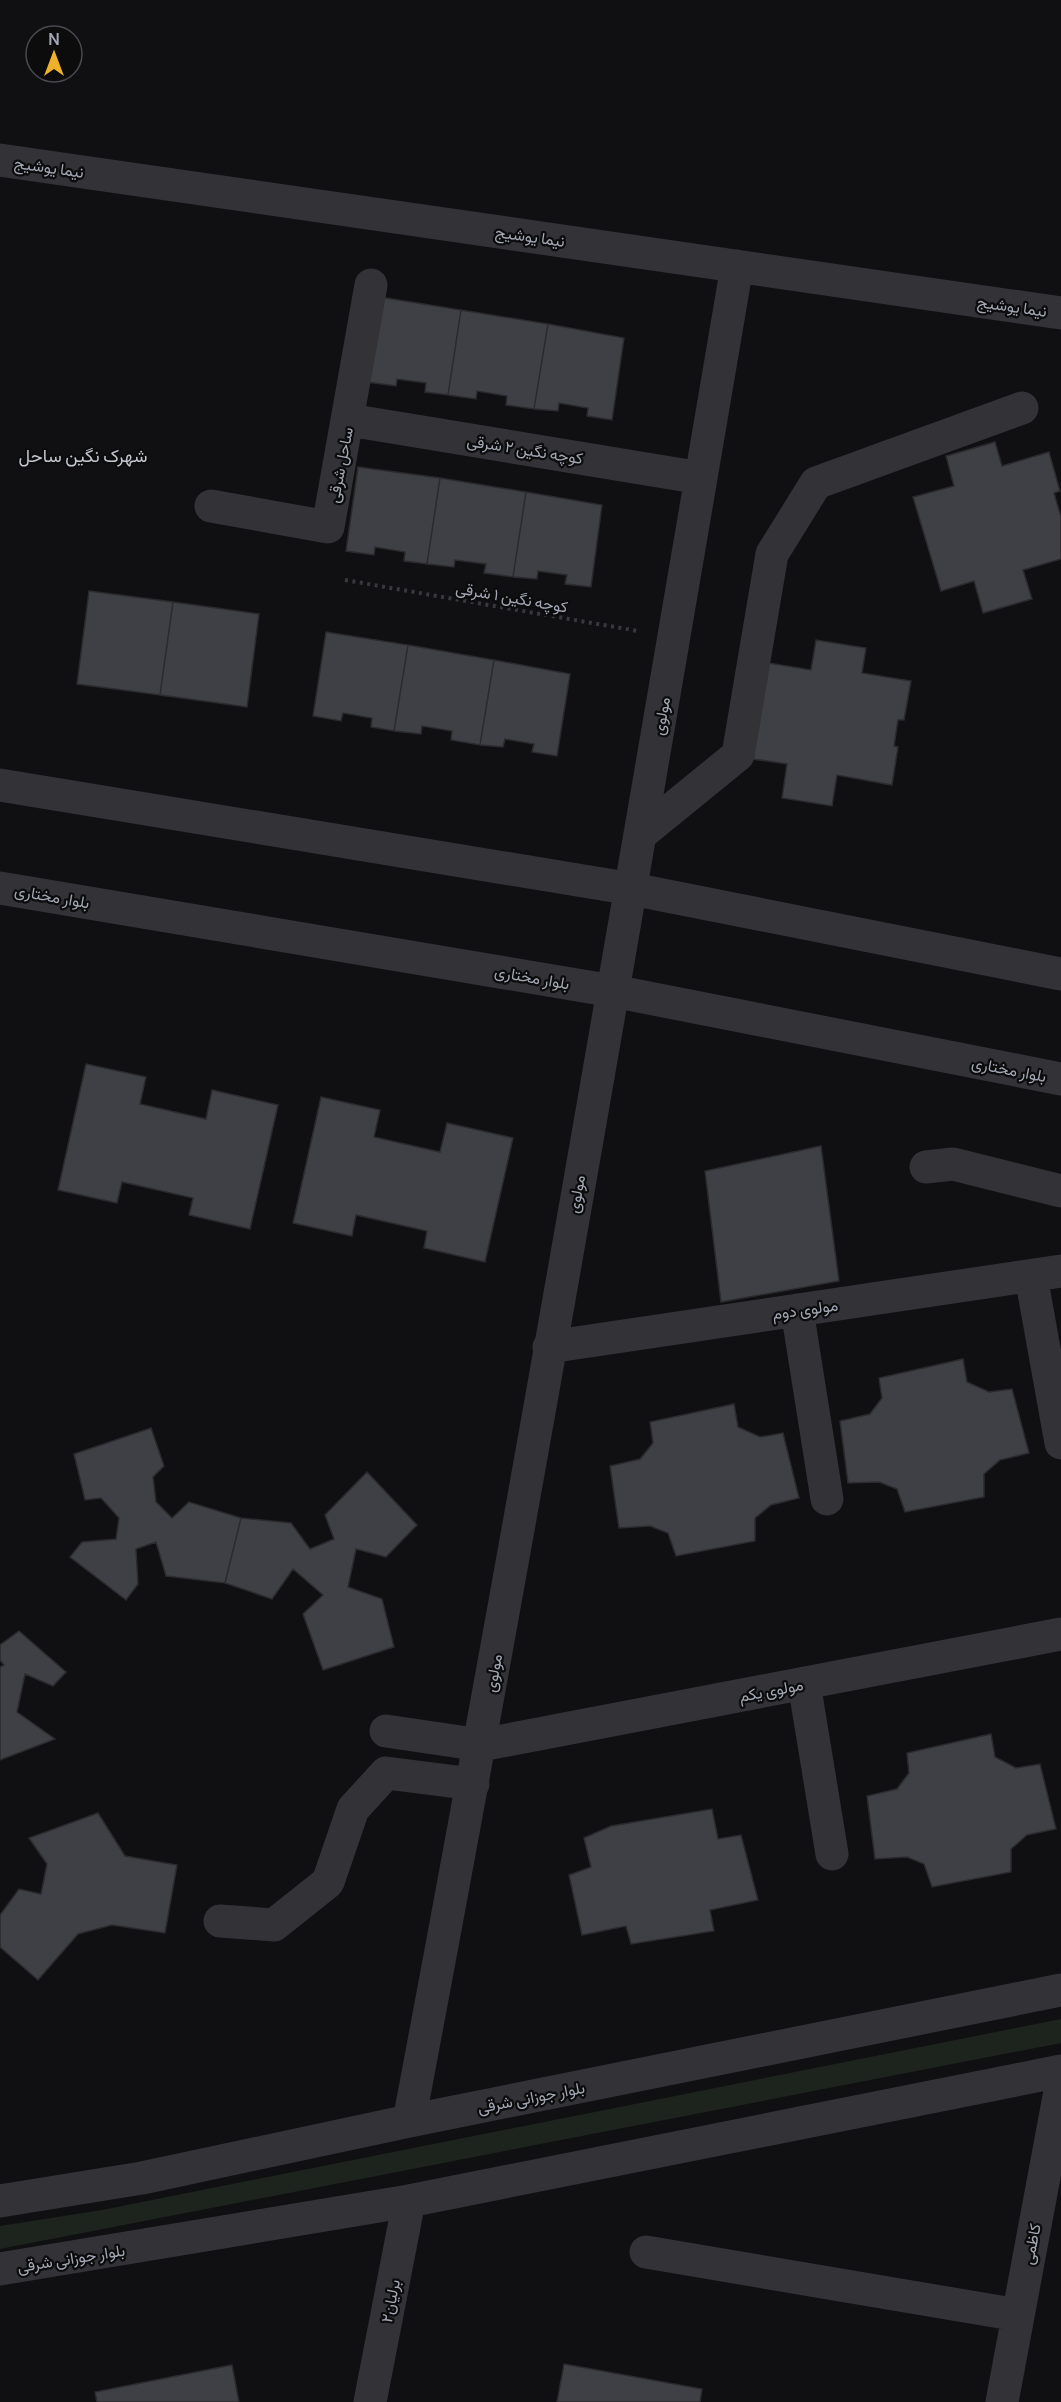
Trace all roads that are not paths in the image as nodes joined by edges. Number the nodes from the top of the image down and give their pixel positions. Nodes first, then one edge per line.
1 (0, 160) edge
2 (737, 266) junction
3 (371, 285) dead end
4 (1061, 313) edge
5 (1022, 408) dead end
6 (349, 420) junction
7 (701, 478) junction
8 (211, 506) dead end
9 (0, 785) edge
10 (641, 834) junction
11 (0, 888) edge
12 (632, 889) junction
13 (1061, 975) edge
14 (613, 991) junction
15 (1061, 1079) edge
16 (926, 1167) dead end
17 (1061, 1191) edge
18 (1046, 1274) edge
19 (797, 1310) junction
20 (549, 1347) junction
21 (1061, 1443) edge
22 (827, 1498) dead end
23 (1061, 1636) edge
24 (804, 1683) junction
25 (386, 1731) dead end
26 (481, 1745) junction
27 (473, 1784) junction
28 (832, 1854) dead end
29 (220, 1921) dead end
30 (1061, 1990) edge
31 (1061, 2072) edge
32 (1061, 2086) edge
33 (409, 2121) junction
34 (0, 2200) edge
35 (409, 2200) junction
36 (646, 2252) dead end
37 (0, 2269) edge
38 (1018, 2315) junction
39 (370, 2402) edge
40 (1002, 2402) edge

1 - 2 street, نیما یوشیج
2 - 4 street, نیما یوشیج
2 - 7 street, مولوی
3 - 6 street, ساحل شرقی
5 - 10 street
6 - 7 street, کوچه نگین ۲ شرقی
6 - 8 street, ساحل شرقی
7 - 10 street, مولوی
9 - 12 street
10 - 12 street, مولوی
11 - 14 street, بلوار مختاری
12 - 13 street
12 - 14 street, مولوی
14 - 15 street, بلوار مختاری
14 - 20 street, مولوی
16 - 17 street
18 - 19 street, مولوی دوم
18 - 21 street
19 - 20 street, مولوی دوم
19 - 22 street
20 - 26 street, مولوی
23 - 24 street, مولوی یکم
24 - 26 street, مولوی یکم
24 - 28 street
25 - 26 street, مولوی یکم
26 - 27 street, مولوی
27 - 29 street
27 - 33 street, مولوی
30 - 33 street, بلوار جوزانی شرقی
31 - 35 street, بلوار جوزانی شرقی
32 - 38 street, کاظمی
33 - 34 street, بلوار جوزانی شرقی
35 - 37 street, بلوار جوزانی شرقی
35 - 39 street, برلیان۲
36 - 38 street
38 - 40 street, کاظمی

